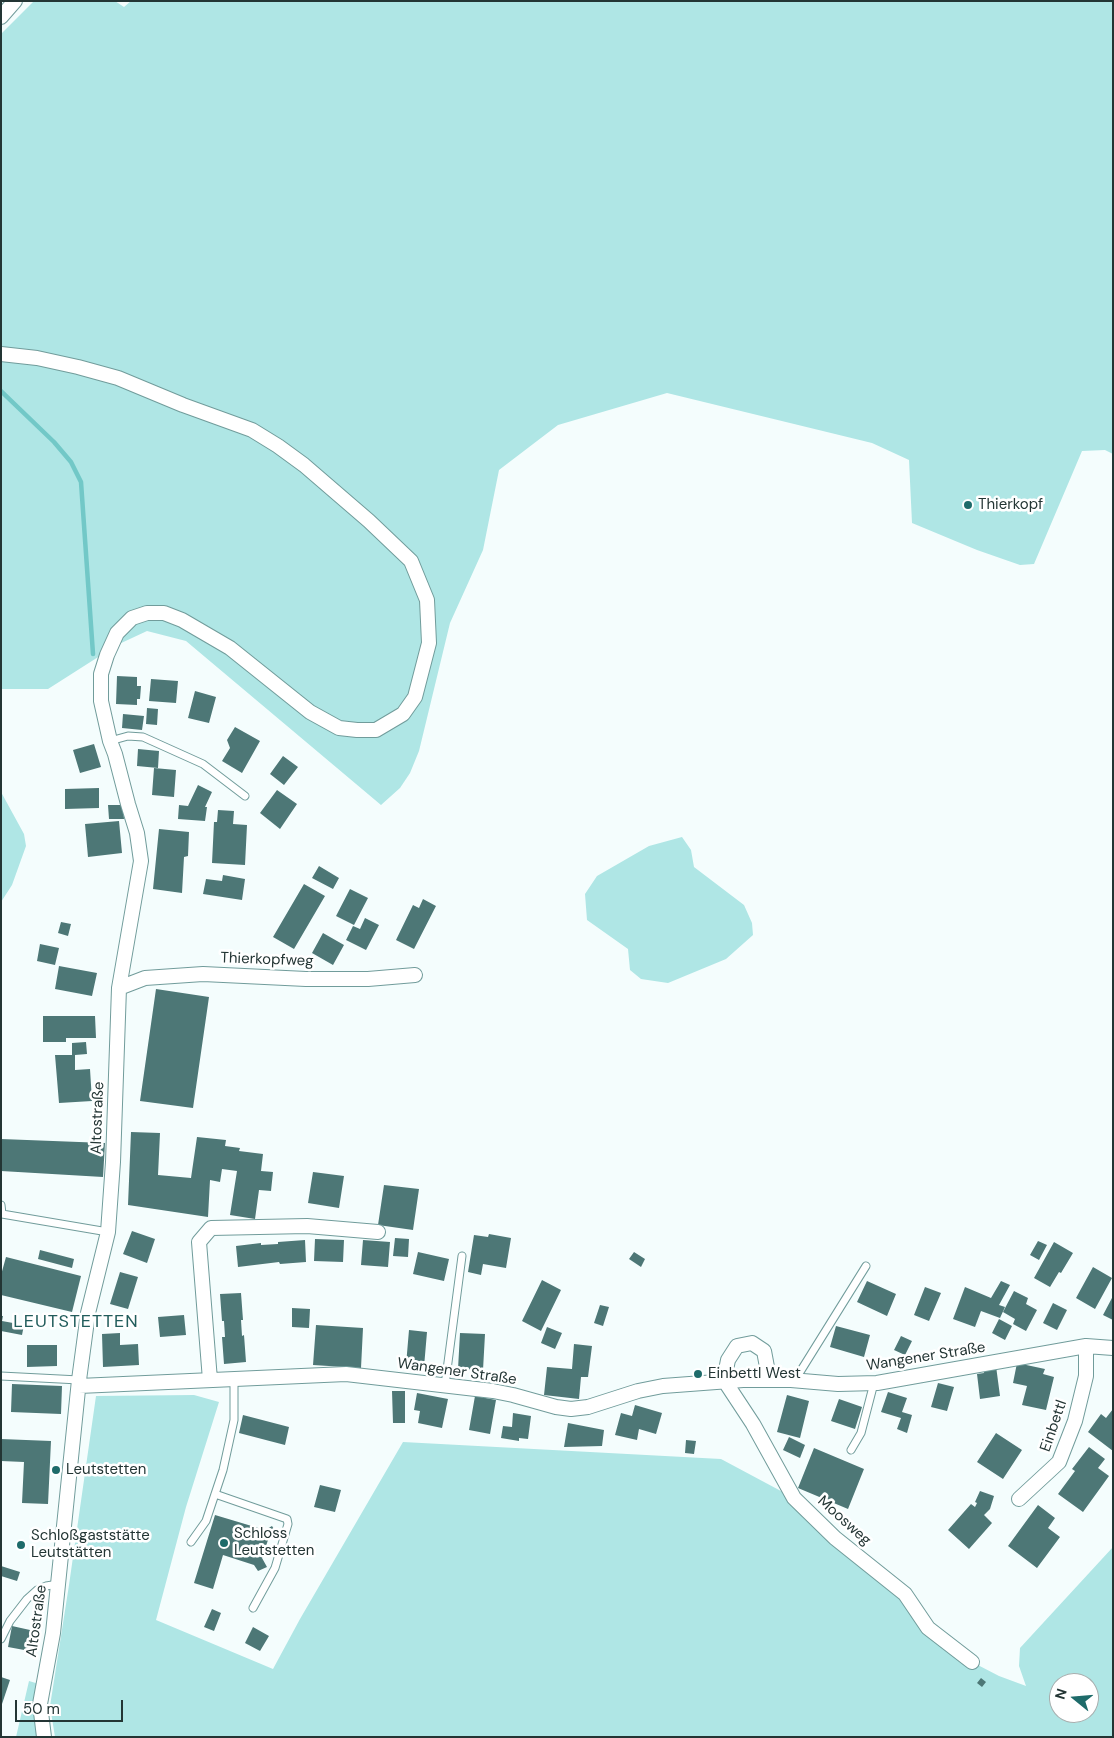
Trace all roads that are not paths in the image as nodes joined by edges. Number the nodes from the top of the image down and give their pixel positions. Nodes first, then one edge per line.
1 (14, 1) edge
2 (1, 17) edge
3 (1, 354) edge
4 (110, 741) junction
5 (245, 796) dead end
6 (415, 975) dead end
7 (119, 988) junction
8 (1, 1205) edge
9 (108, 1232) junction
10 (378, 1232) dead end
11 (462, 1256) dead end
12 (866, 1266) dead end
13 (1086, 1346) junction
14 (1113, 1348) edge
15 (1, 1376) edge
16 (234, 1379) junction
17 (210, 1380) junction
18 (724, 1380) junction
19 (767, 1380) junction
20 (795, 1380) junction
21 (79, 1383) junction
22 (874, 1383) junction
23 (445, 1385) junction
24 (852, 1450) dead end
25 (215, 1494) junction
26 (1019, 1499) dead end
27 (191, 1542) dead end
28 (58, 1584) junction
29 (253, 1608) dead end
30 (1, 1639) edge
31 (972, 1662) dead end
32 (44, 1737) edge

1 - 2 street
3 - 4 street, Altostraße
4 - 5 lane
4 - 7 street, Altostraße
6 - 7 street, Thierkopfweg
7 - 9 street, Altostraße
8 - 9 lane
9 - 21 street, Altostraße
10 - 17 street
11 - 23 lane
12 - 20 lane
13 - 14 street, Wangener Straße
13 - 22 street, Wangener Straße
13 - 26 street, Einbettl
15 - 21 lane
16 - 17 street, Wangener Straße
16 - 23 street, Wangener Straße
16 - 25 lane
17 - 21 street, Wangener Straße
18 - 19 street, Wangener Straße
18 - 19 street
18 - 23 street, Wangener Straße
18 - 31 street, Moosweg
19 - 20 street, Wangener Straße
20 - 22 street, Wangener Straße
21 - 28 street, Altostraße
22 - 24 lane
25 - 27 lane
25 - 29 lane
28 - 30 lane
28 - 32 street, Altostraße

